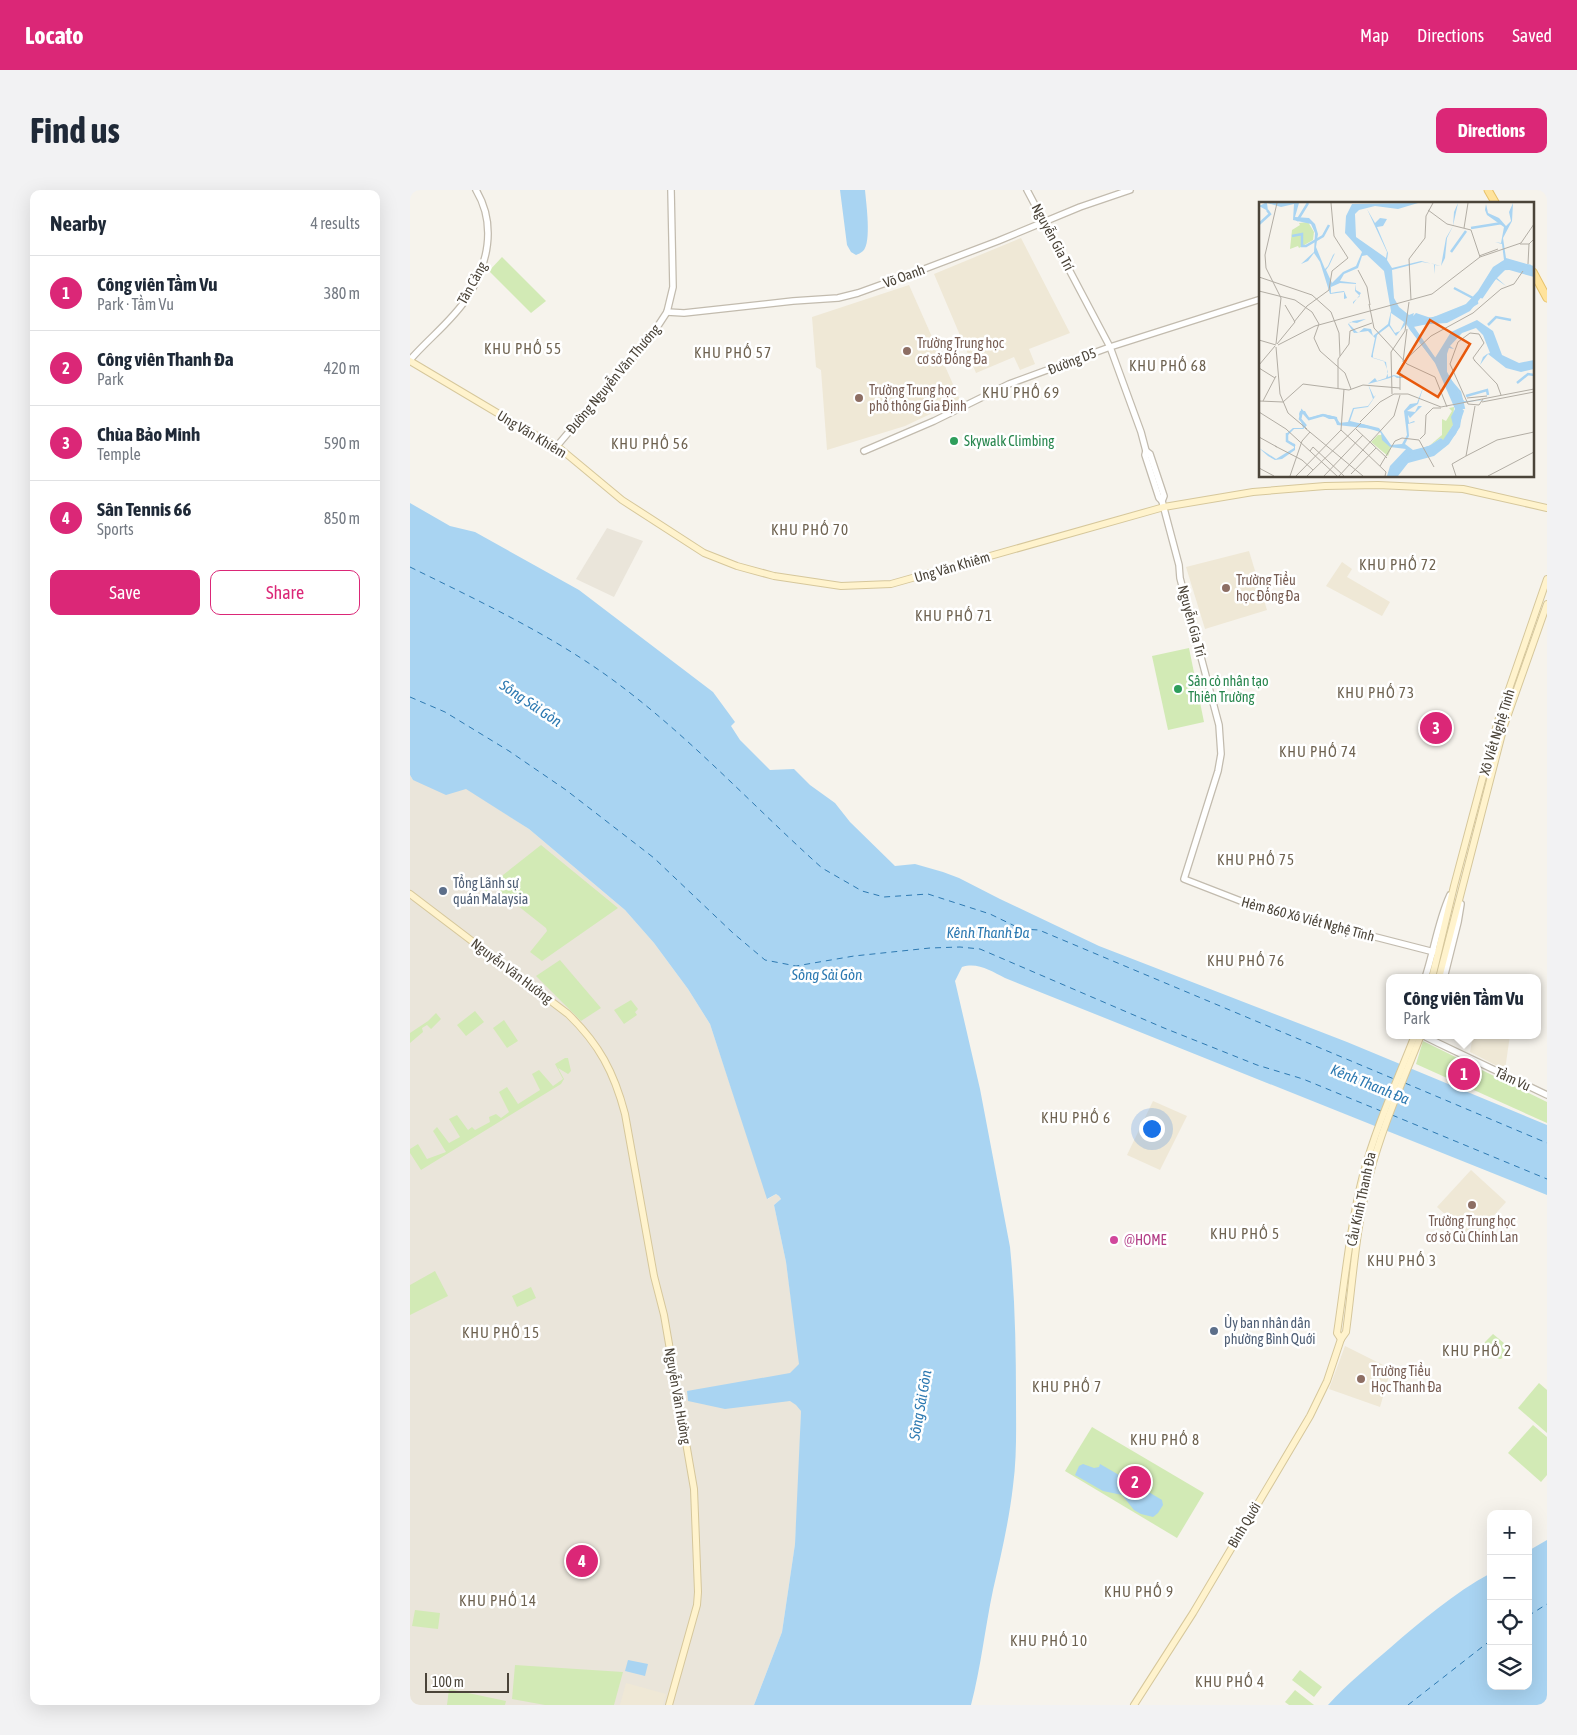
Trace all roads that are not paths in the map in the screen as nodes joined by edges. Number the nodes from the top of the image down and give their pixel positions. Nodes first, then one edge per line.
1 (476, 190) edge
2 (672, 190) edge
3 (1027, 190) edge
4 (1130, 190) edge
5 (1488, 190) edge
6 (1495, 202) edge
7 (1044, 222) junction
8 (1534, 274) edge
9 (1547, 298) edge
10 (1259, 301) edge
11 (667, 312) junction
12 (1110, 346) junction
13 (410, 361) edge
14 (557, 446) junction
15 (864, 451) dead end
16 (1163, 504) junction
17 (1547, 508) edge
18 (1547, 579) edge
19 (1539, 604) junction
20 (1547, 605) edge
21 (1184, 879) joint
22 (1454, 886) junction
23 (1463, 888) junction
24 (410, 894) edge
25 (1434, 952) junction
26 (1426, 974) edge
27 (1433, 974) edge
28 (1440, 974) edge
29 (1445, 974) edge
30 (1412, 1039) edge
31 (1423, 1039) edge
32 (1430, 1039) edge
33 (1547, 1095) edge
34 (1353, 1278) joint
35 (1344, 1280) joint
36 (1341, 1339) junction
37 (670, 1705) edge
38 (1134, 1705) edge

1 - 13 street, Tân Cảng
2 - 11 street, Đường Nguyễn Văn Thương
3 - 7 street, Nguyễn Gia Trí
4 - 7 street, Võ Oanh
5 - 6 main road
7 - 11 street, Võ Oanh
7 - 12 street, Nguyễn Gia Trí
8 - 9 main road
10 - 12 street, Đường D5
11 - 14 street, Đường Nguyễn Văn Thương
12 - 15 street, Đường D5
12 - 16 street, Nguyễn Gia Trí
13 - 14 main road, Ung Văn Khiêm
14 - 16 main road, Ung Văn Khiêm
16 - 17 main road, Ung Văn Khiêm
16 - 21 street, Nguyễn Gia Trí
18 - 19 main road, Xô Viết Nghệ Tĩnh
19 - 20 street
19 - 22 main road, Xô Viết Nghệ Tĩnh
20 - 23 main road, Xô Viết Nghệ Tĩnh
21 - 25 street, Hẻm 860 Xô Viết Nghệ Tĩnh
22 - 25 street, Xô Viết Nghệ Tĩnh
22 - 27 main road, Xô Viết Nghệ Tĩnh
23 - 28 main road, Xô Viết Nghệ Tĩnh
23 - 29 street, Xô Viết Nghệ Tĩnh
24 - 37 main road, Nguyễn Văn Hưởng
25 - 26 street, Xô Viết Nghệ Tĩnh
30 - 35 main road, Cầu Kinh Thanh Đa
31 - 34 main road, Cầu Kinh Thanh Đa
32 - 33 street, Tầm Vu
34 - 36 main road, Bình Quới
35 - 36 main road, Bình Quới
36 - 38 main road, Bình Quới

